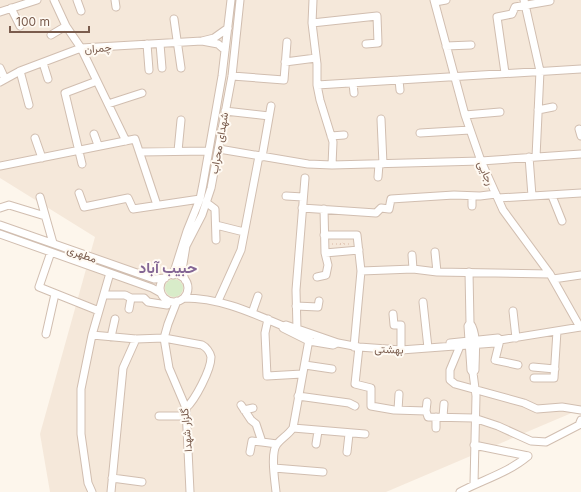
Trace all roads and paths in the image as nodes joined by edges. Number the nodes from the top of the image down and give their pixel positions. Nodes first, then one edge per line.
1 (37, 0) edge
2 (54, 0) edge
3 (77, 0) edge
4 (231, 0) edge
5 (240, 0) edge
6 (313, 0) edge
7 (446, 0) edge
8 (434, 1) edge
9 (550, 1) dead end
10 (524, 3) edge
11 (11, 8) junction
12 (82, 11) dead end
13 (0, 12) edge
14 (174, 19) dead end
15 (312, 23) junction
16 (20, 26) dead end
17 (66, 26) junction
18 (228, 28) junction
19 (51, 35) dead end
20 (202, 41) junction
21 (287, 42) dead end
22 (178, 43) junction
23 (147, 44) junction
24 (160, 44) junction
25 (366, 44) dead end
26 (471, 45) dead end
27 (446, 46) junction
28 (80, 48) junction
29 (225, 50) junction
30 (316, 58) junction
31 (285, 62) junction
32 (42, 63) junction
33 (0, 68) edge
34 (162, 68) dead end
35 (181, 68) dead end
36 (581, 69) edge
37 (149, 70) dead end
38 (20, 71) junction
39 (540, 71) junction
40 (505, 73) junction
41 (232, 76) junction
42 (454, 76) junction
43 (48, 79) dead end
44 (400, 80) junction
45 (2, 81) edge
46 (97, 81) junction
47 (353, 83) junction
48 (317, 85) junction
49 (219, 88) junction
50 (400, 90) dead end
51 (230, 91) junction
52 (142, 93) dead end
53 (354, 93) dead end
54 (108, 104) junction
55 (29, 105) dead end
56 (271, 106) dead end
57 (554, 108) dead end
58 (538, 110) junction
59 (225, 111) junction
60 (500, 112) dead end
61 (465, 115) junction
62 (270, 116) junction
63 (381, 119) dead end
64 (181, 120) dead end
65 (579, 128) dead end
66 (470, 130) junction
67 (420, 133) dead end
68 (94, 134) dead end
69 (344, 135) dead end
70 (331, 136) junction
71 (581, 136) edge
72 (35, 138) dead end
73 (126, 141) junction
74 (98, 145) junction
75 (219, 149) junction
76 (78, 150) junction
77 (178, 151) junction
78 (208, 151) junction
79 (140, 152) junction
80 (581, 154) edge
81 (261, 156) junction
82 (532, 157) junction
83 (42, 158) junction
84 (481, 161) junction
85 (82, 164) dead end
86 (381, 164) junction
87 (332, 165) junction
88 (0, 166) edge
89 (378, 177) dead end
90 (305, 178) dead end
91 (581, 192) edge
92 (80, 193) dead end
93 (286, 196) dead end
94 (472, 196) junction
95 (497, 196) junction
96 (532, 196) junction
97 (552, 196) junction
98 (40, 197) dead end
99 (303, 197) junction
100 (203, 201) junction
101 (157, 205) junction
102 (472, 206) dead end
103 (0, 208) edge
104 (302, 208) junction
105 (324, 209) junction
106 (199, 213) junction
107 (45, 216) junction
108 (562, 221) dead end
109 (0, 225) edge
110 (216, 225) junction
111 (244, 232) junction
112 (0, 234) edge
113 (324, 235) junction
114 (216, 240) dead end
115 (52, 243) junction
116 (359, 246) junction
117 (324, 249) junction
118 (51, 252) junction
119 (435, 252) dead end
120 (412, 255) dead end
121 (413, 269) junction
122 (361, 271) junction
123 (437, 272) junction
124 (469, 272) junction
125 (110, 273) junction
126 (173, 275) junction
127 (581, 275) edge
128 (145, 276) junction
129 (317, 277) dead end
130 (552, 277) junction
131 (165, 278) junction
132 (185, 280) junction
133 (143, 285) junction
134 (188, 290) junction
135 (161, 293) junction
136 (55, 294) junction
137 (104, 295) junction
138 (258, 296) dead end
139 (131, 298) junction
140 (204, 298) junction
141 (180, 300) junction
142 (218, 301) junction
143 (319, 301) dead end
144 (166, 302) junction
145 (423, 302) dead end
146 (296, 306) junction
147 (129, 309) dead end
148 (100, 311) junction
149 (513, 311) dead end
150 (252, 313) junction
151 (393, 314) dead end
152 (115, 319) dead end
153 (268, 319) junction
154 (168, 324) junction
155 (283, 326) junction
156 (581, 327) edge
157 (297, 329) junction
158 (557, 331) junction
159 (46, 334) dead end
160 (92, 335) junction
161 (111, 337) junction
162 (309, 337) junction
163 (164, 338) junction
164 (516, 338) junction
165 (136, 339) junction
166 (500, 340) junction
167 (472, 343) junction
168 (440, 346) junction
169 (460, 346) junction
170 (357, 347) junction
171 (428, 348) junction
172 (401, 350) junction
173 (305, 365) junction
174 (518, 365) dead end
175 (533, 367) dead end
176 (332, 369) dead end
177 (554, 369) junction
178 (302, 374) junction
179 (534, 378) dead end
180 (475, 389) junction
181 (399, 394) dead end
182 (298, 396) junction
183 (427, 402) dead end
184 (444, 404) dead end
185 (355, 406) dead end
186 (186, 408) junction
187 (253, 408) dead end
188 (398, 410) junction
189 (581, 410) edge
190 (426, 411) junction
191 (159, 416) dead end
192 (186, 416) junction
193 (439, 417) junction
194 (474, 418) junction
195 (581, 420) edge
196 (293, 428) junction
197 (436, 428) dead end
198 (318, 432) junction
199 (349, 434) junction
200 (364, 434) dead end
201 (262, 442) junction
202 (277, 444) junction
203 (316, 444) dead end
204 (474, 445) junction
205 (250, 452) dead end
206 (347, 452) dead end
207 (274, 468) junction
208 (323, 472) dead end
209 (112, 478) junction
210 (142, 482) dead end
211 (474, 484) junction
212 (92, 492) edge
213 (111, 492) edge
214 (190, 492) edge
215 (276, 492) edge
216 (460, 492) edge

1 - 11 street
2 - 17 street
3 - 12 street
4 - 18 street, شهدای محراب
5 - 41 street, شهدای محراب
6 - 15 street
7 - 8 street
8 - 27 street, رجایی
9 - 10 street
10 - 39 street
10 - 40 street
11 - 13 street
11 - 16 street
14 - 22 street
15 - 25 street
15 - 30 street
17 - 19 street
17 - 28 street
18 - 20 street
18 - 29 street, شهدای محراب
20 - 22 street, چمران
20 - 29 street
21 - 31 street
22 - 24 street, چمران
22 - 35 street
23 - 24 street, چمران
23 - 28 street, چمران
23 - 37 street
24 - 34 street
26 - 27 street
27 - 42 street, رجایی
28 - 32 street, چمران
28 - 46 street
29 - 49 street, شهدای محراب
30 - 31 street
30 - 48 street
31 - 41 street
32 - 38 street, چمران
32 - 43 street
33 - 45 street
36 - 39 street
38 - 45 street, چمران
38 - 55 street
39 - 40 street
39 - 58 street
40 - 42 street
41 - 51 street, شهدای محراب
42 - 44 street
42 - 61 street, رجایی
44 - 47 street
44 - 50 street
46 - 54 street
46 - 76 street
47 - 48 street
47 - 53 street
48 - 70 street
49 - 51 street
49 - 78 street, شهدای محراب
51 - 59 street, شهدای محراب
52 - 54 street
54 - 73 street
56 - 62 street
57 - 58 street
58 - 82 street
59 - 62 street
59 - 75 street, شهدای محراب
60 - 61 street
61 - 66 street, رجایی
62 - 81 street
63 - 86 street
64 - 77 street
65 - 71 street
66 - 67 street
66 - 84 street, رجایی
68 - 74 street
69 - 70 street
70 - 87 street
72 - 83 street
73 - 74 street
73 - 79 street
74 - 76 street
75 - 81 street
75 - 100 street, شهدای محراب
76 - 83 street
76 - 85 street
77 - 78 street
77 - 79 street
78 - 100 street, شهدای محراب
79 - 101 street
80 - 82 street
81 - 87 street
81 - 111 street
82 - 84 street
82 - 96 street
83 - 88 street
84 - 86 street
84 - 95 street, رجایی
86 - 87 street
86 - 89 street
90 - 99 street
91 - 97 street
92 - 101 street
93 - 99 street
94 - 95 street
94 - 102 street
94 - 105 street
95 - 96 street
95 - 130 street, رجایی
96 - 97 street
97 - 108 street
98 - 107 street
99 - 104 street
100 - 101 street
100 - 106 street, شهدای محراب
100 - 110 street
103 - 107 street
104 - 105 street
104 - 146 street
105 - 113 street
106 - 126 street, شهدای محراب
106 - 132 street, شهدای محراب
107 - 115 street
109 - 115 street, مطهری
110 - 111 street
110 - 114 street
111 - 142 street
112 - 118 street, مطهری
113 - 116 street
113 - 117 street
115 - 128 street, مطهری
116 - 117 street
116 - 117 path
116 - 122 street
117 - 129 street
118 - 125 street, مطهری
118 - 136 street
119 - 123 street
120 - 121 street
121 - 122 street
121 - 123 street
122 - 170 street
123 - 124 street
124 - 130 street
124 - 167 street
125 - 133 street, مطهری
125 - 137 street
126 - 131 street
126 - 132 street
127 - 130 street
128 - 131 street, مطهری
128 - 133 street
130 - 156 street, رجایی
131 - 135 street
132 - 134 street
133 - 135 street, مطهری
134 - 140 street
134 - 141 street
135 - 144 street
136 - 148 street
136 - 159 street
137 - 139 street
137 - 148 street
138 - 150 street
139 - 144 street
139 - 147 street
140 - 141 street
140 - 142 street, بهشتی
141 - 144 street
141 - 154 street
142 - 150 street, بهشتی
143 - 146 street
144 - 154 street
145 - 171 street
146 - 157 street
148 - 160 street
149 - 164 street
150 - 153 street, بهشتی
151 - 172 street
152 - 161 street
153 - 155 street, بهشتی
153 - 178 street
154 - 163 street, گلزار شهدا
155 - 157 street, بهشتی
155 - 162 street, بهشتی
156 - 158 street
157 - 162 street, بهشتی
158 - 164 street
158 - 177 street
160 - 161 street
160 - 212 street
161 - 165 street
162 - 170 street, بهشتی
162 - 173 street
163 - 165 street
163 - 186 street, گلزار شهدا
163 - 186 street
164 - 166 street
165 - 209 street
166 - 167 street
166 - 174 street
167 - 168 street
167 - 169 street
167 - 180 street
168 - 169 street
168 - 171 street, بهشتی
169 - 180 street
170 - 172 street, بهشتی
170 - 188 street
171 - 172 street, بهشتی
173 - 176 street
173 - 178 street
175 - 177 street
177 - 179 street
178 - 182 street
180 - 189 street
180 - 194 street
181 - 188 street
182 - 185 street
182 - 196 street
183 - 190 street
184 - 193 street
186 - 192 street, گلزار شهدا
187 - 201 street
188 - 190 street
190 - 193 street
191 - 192 street
192 - 214 street, گلزار شهدا
193 - 194 street
193 - 197 street
194 - 195 street
194 - 204 street
196 - 198 street
196 - 202 street
198 - 199 street
198 - 203 street
199 - 200 street
199 - 206 street
201 - 202 street
201 - 205 street
202 - 207 street
204 - 211 street
204 - 211 street
207 - 208 street
207 - 215 street
209 - 210 street
209 - 213 street
211 - 216 street

